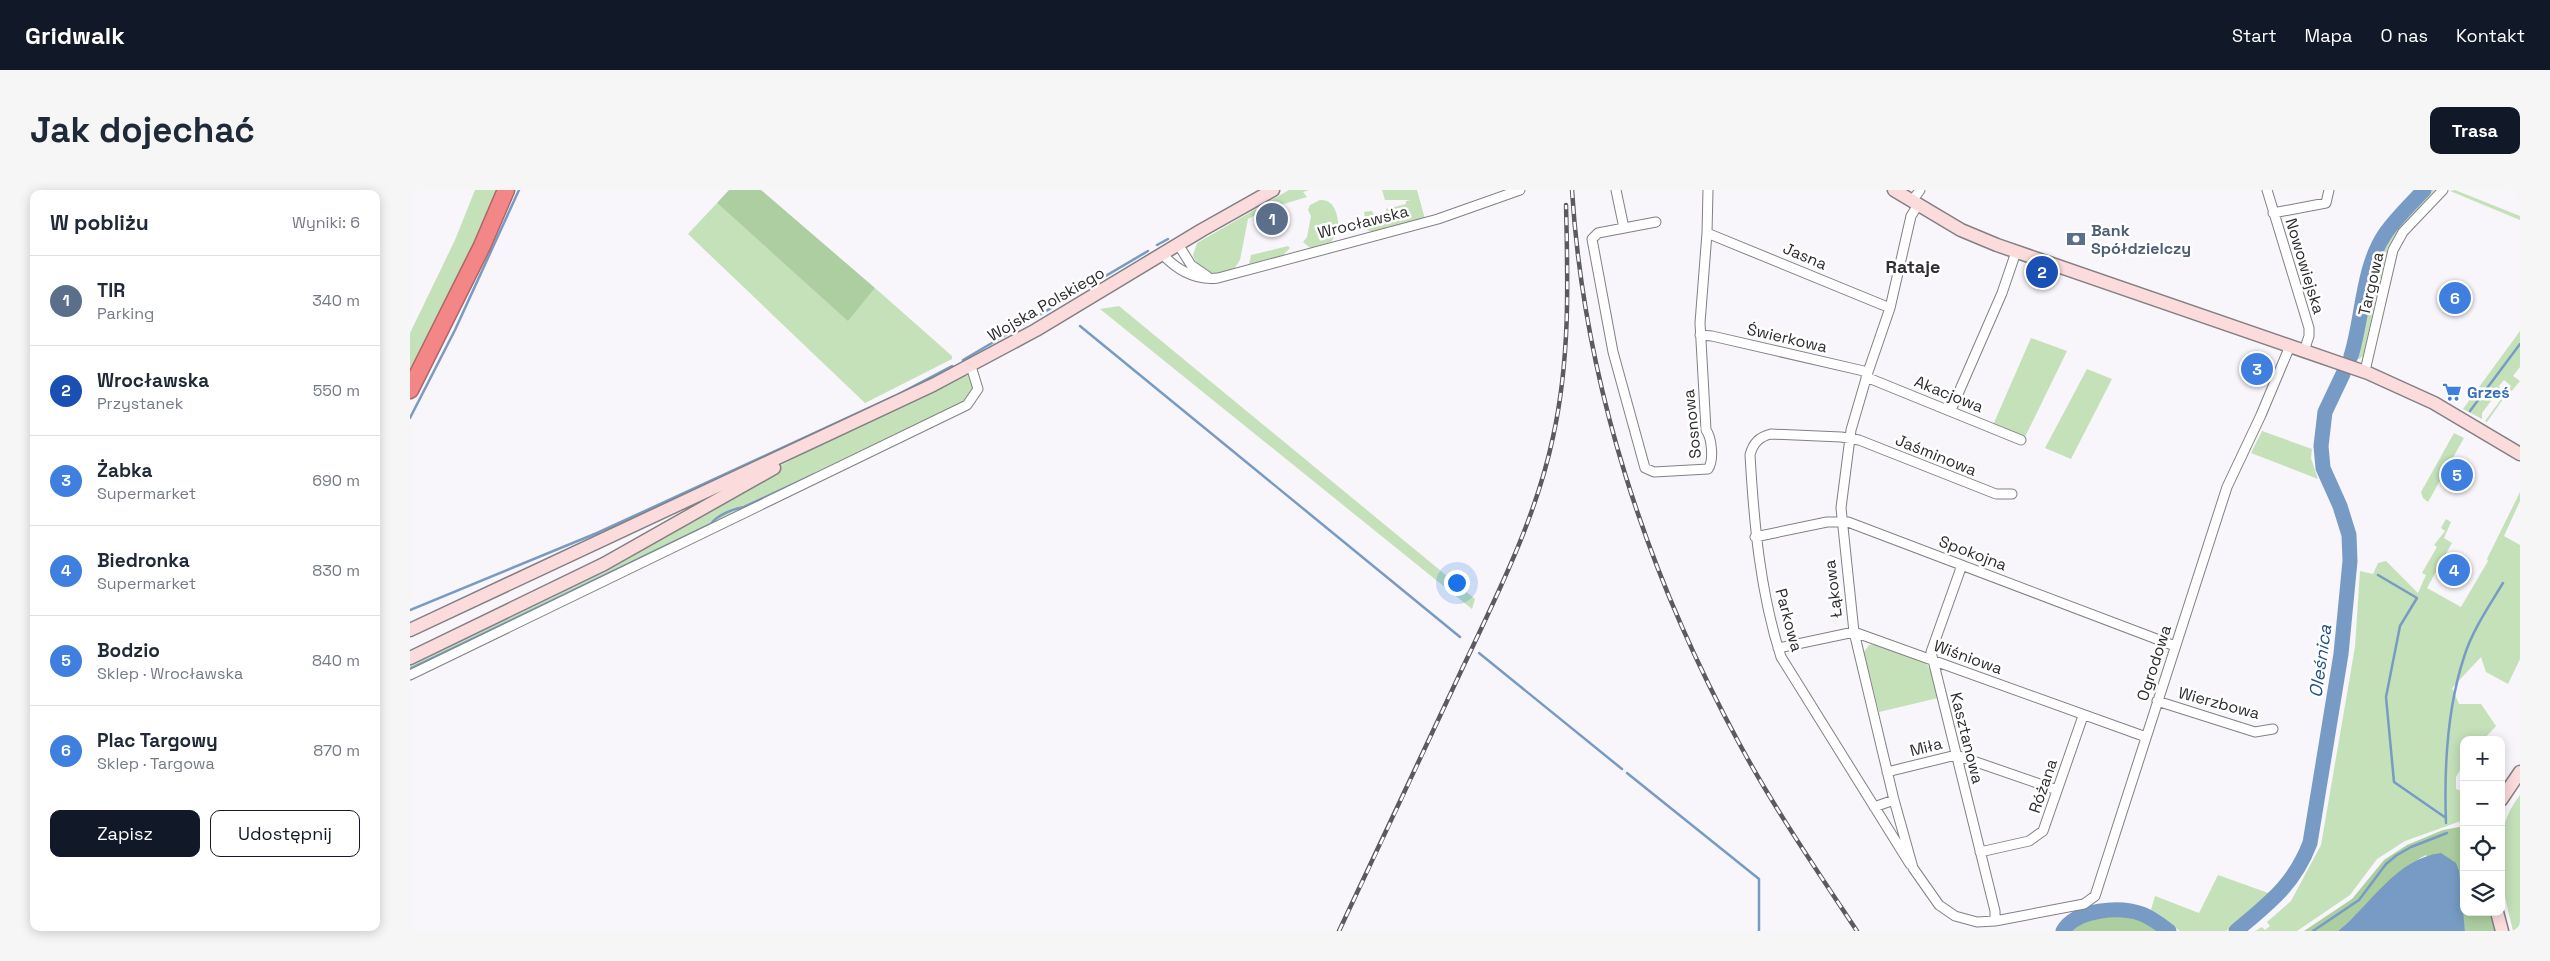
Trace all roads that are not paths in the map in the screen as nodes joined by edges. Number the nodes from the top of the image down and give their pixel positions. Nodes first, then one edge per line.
1 (506, 190) edge
2 (1273, 190) edge
3 (1520, 190) edge
4 (1616, 190) edge
5 (1708, 190) edge
6 (1894, 190) edge
7 (1920, 190) edge
8 (2268, 190) edge
9 (2329, 190) edge
10 (2443, 190) edge
11 (1915, 203) junction
12 (2273, 213) junction
13 (1656, 222) dead end
14 (1624, 228) junction
15 (1707, 233) junction
16 (1178, 244) junction
17 (2016, 252) junction
18 (1162, 254) junction
19 (1211, 279) junction
20 (1890, 308) junction
21 (1700, 335) junction
22 (2290, 346) junction
23 (2304, 351) junction
24 (971, 366) junction
25 (2365, 371) junction
26 (1867, 374) junction
27 (410, 390) edge
28 (1951, 410) junction
29 (830, 435) junction
30 (1850, 438) junction
31 (2021, 440) dead end
32 (2520, 454) edge
33 (2012, 494) dead end
34 (1840, 522) junction
35 (1755, 537) junction
36 (1962, 565) junction
37 (410, 630) edge
38 (1854, 632) junction
39 (2175, 646) junction
40 (1778, 648) junction
41 (410, 658) edge
42 (1932, 660) junction
43 (410, 675) edge
44 (2157, 701) junction
45 (2084, 716) junction
46 (2273, 729) dead end
47 (2146, 737) junction
48 (1956, 756) junction
49 (1887, 772) junction
50 (2520, 772) edge
51 (2057, 790) junction
52 (2505, 794) edge
53 (1894, 800) junction
54 (1874, 807) junction
55 (1980, 852) junction
56 (1913, 868) junction
57 (2498, 916) edge
58 (1995, 921) junction
59 (2502, 931) edge

1 - 27 highway
2 - 16 main road, Wojska Polskiego
3 - 19 street, Wrocławska
4 - 14 street
5 - 15 street, Sosnowa
6 - 11 main road
7 - 11 street, Łąkowa
8 - 12 street, Nowowiejska
9 - 12 street
10 - 25 street, Targowa
11 - 17 main road
11 - 20 street, Łąkowa
12 - 23 street, Nowowiejska
13 - 14 street, Sosnowa
14 - 21 street, Sosnowa
15 - 20 street, Jasna
15 - 21 street, Sosnowa
16 - 18 main road, Wojska Polskiego
16 - 19 street
17 - 22 main road
17 - 28 street
18 - 19 street, Wrocławska
18 - 24 main road, Wojska Polskiego
20 - 26 street, Łąkowa
21 - 26 street, Świerkowa
22 - 23 main road
22 - 39 street, Ogrodowa
23 - 25 main road
24 - 29 main road, Wojska Polskiego
24 - 43 street
25 - 32 main road
26 - 28 street, Akacjowa
26 - 30 street, Łąkowa
28 - 31 street, Akacjowa
29 - 37 main road
29 - 41 main road
30 - 33 street, Jaśminowa
30 - 34 street, Łąkowa
30 - 35 street, Parkowa
34 - 35 street, Spokojna
34 - 36 street, Spokojna
34 - 38 street, Łąkowa
35 - 40 street, Parkowa
36 - 39 street, Spokojna
36 - 42 street, Kasztanowa
38 - 40 street
38 - 42 street, Wiśniowa
38 - 49 street, Łąkowa
39 - 44 street, Ogrodowa
40 - 54 street, Parkowa
42 - 45 street, Wiśniowa
42 - 48 street, Kasztanowa
44 - 46 street, Wierzbowa
44 - 47 street, Ogrodowa
45 - 47 street, Wiśniowa
45 - 51 street, Różana
47 - 58 street, Ogrodowa
48 - 49 street, Miła
48 - 51 street, Miła
48 - 55 street, Kasztanowa
49 - 53 street, Łąkowa
50 - 52 main road
51 - 55 street, Różana
53 - 54 street
53 - 56 street, Łąkowa
54 - 56 street, Parkowa
55 - 58 street, Kasztanowa
56 - 58 street, Łąkowa
57 - 59 main road

